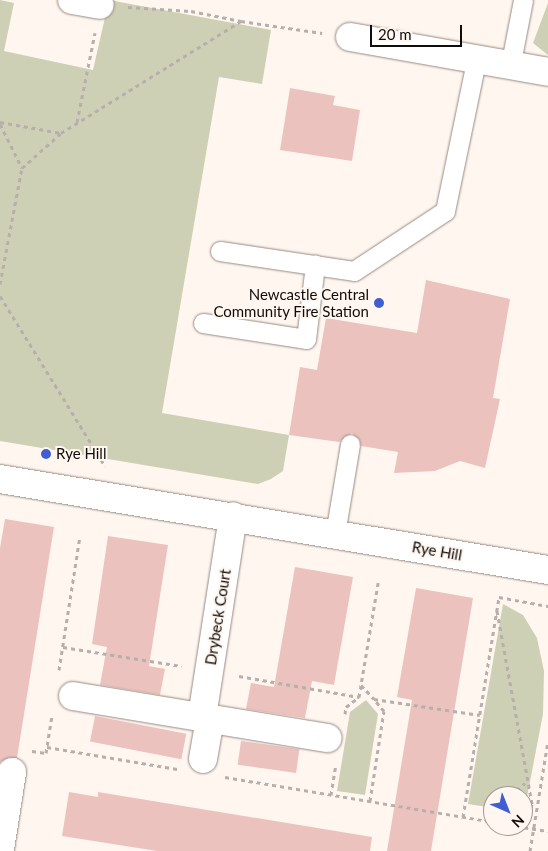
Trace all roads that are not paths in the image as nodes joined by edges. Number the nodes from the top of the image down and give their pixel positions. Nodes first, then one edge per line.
1 (72, 0) edge
2 (523, 0) edge
3 (100, 5) road end
4 (350, 37) road end
5 (476, 61) junction
6 (510, 67) junction
7 (548, 72) edge
8 (220, 251) dead end
9 (315, 265) junction
10 (203, 323) dead end
11 (350, 444) dead end
12 (0, 479) edge
13 (233, 516) junction
14 (335, 534) junction
15 (548, 570) edge
16 (61, 693) road end
17 (206, 718) junction
18 (333, 747) road end
19 (200, 768) road end
20 (12, 772) dead end
21 (1, 839) edge

1 - 3 street
2 - 6 lane
4 - 5 street
5 - 6 street
5 - 9 lane
6 - 7 street
8 - 9 lane
9 - 10 lane
11 - 14 lane
12 - 13 street, Rye Hill
13 - 14 street, Rye Hill
13 - 17 street, Drybeck Court
14 - 15 street, Rye Hill
16 - 17 street
17 - 18 street
17 - 19 street, Drybeck Court
20 - 21 street

